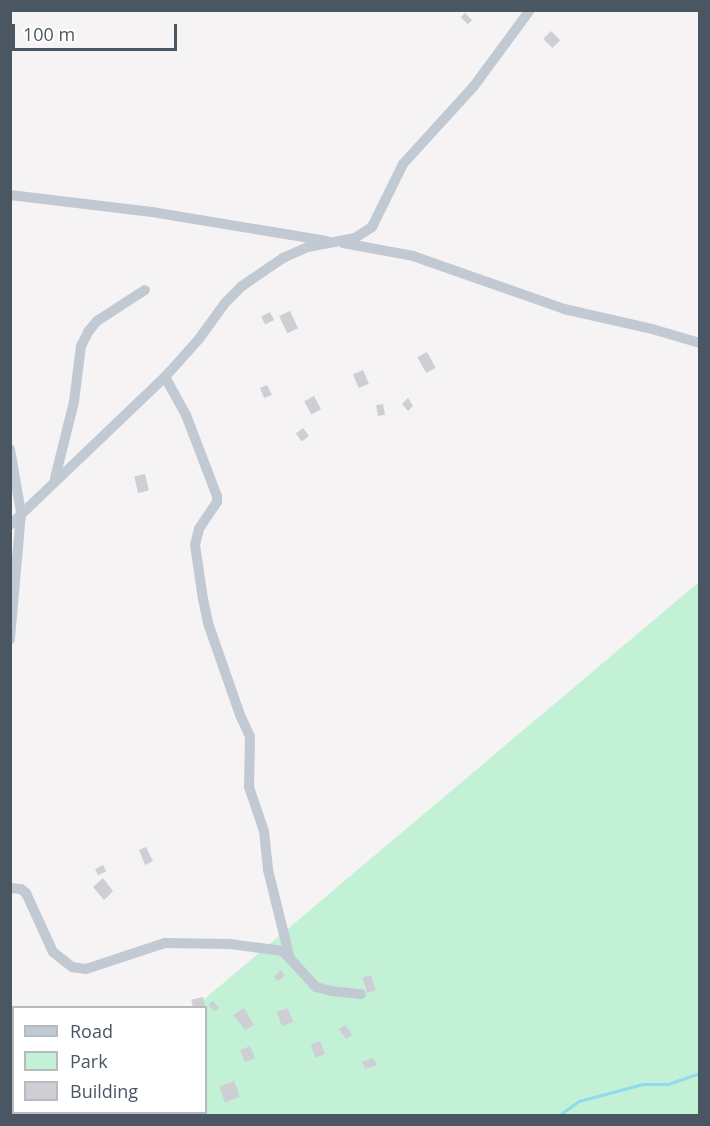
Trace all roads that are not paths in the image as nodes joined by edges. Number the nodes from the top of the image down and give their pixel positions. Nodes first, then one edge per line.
1 (530, 10) edge
2 (10, 195) edge
3 (334, 242) junction
4 (145, 290) dead end
5 (699, 343) edge
6 (165, 377) junction
7 (10, 448) edge
8 (54, 481) junction
9 (21, 513) junction
10 (10, 525) edge
11 (10, 640) edge
12 (10, 888) edge
13 (289, 955) junction
14 (361, 994) dead end

1 - 3 street
2 - 3 street
3 - 5 street
3 - 6 street
4 - 8 street
6 - 8 street
6 - 13 street
7 - 9 street
8 - 9 street
9 - 10 street
9 - 11 street
12 - 13 street
13 - 14 street

